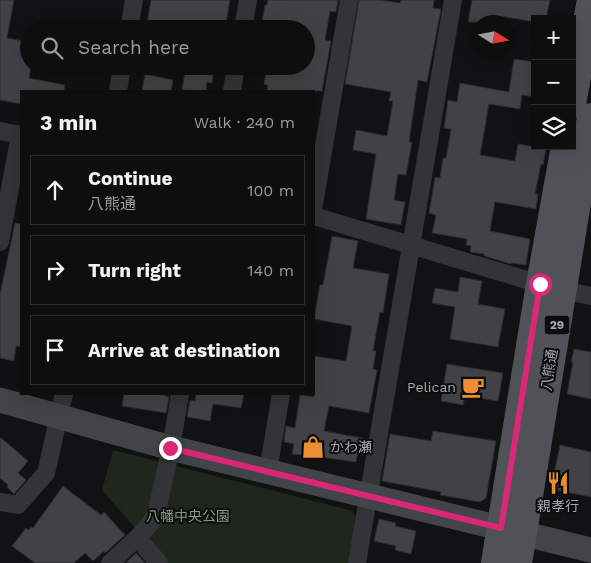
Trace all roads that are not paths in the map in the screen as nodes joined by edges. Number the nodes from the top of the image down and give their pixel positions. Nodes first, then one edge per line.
1 (134, 0) edge
2 (248, 0) edge
3 (349, 0) edge
4 (453, 0) edge
5 (591, 0) edge
6 (131, 20) edge
7 (245, 20) edge
8 (121, 75) edge
9 (235, 75) edge
10 (576, 82) edge
11 (118, 90) edge
12 (232, 90) edge
13 (590, 128) edge
14 (0, 131) edge
15 (20, 135) edge
16 (565, 150) edge
17 (315, 198) edge
18 (315, 216) edge
19 (0, 242) edge
20 (411, 246) junction
21 (551, 287) junction
22 (591, 296) edge
23 (180, 395) edge
24 (281, 395) edge
25 (0, 400) edge
26 (62, 405) edge
27 (170, 448) junction
28 (268, 471) junction
29 (369, 496) junction
30 (0, 502) edge
31 (512, 531) junction
32 (137, 538) junction
33 (591, 550) edge
34 (110, 563) edge
35 (159, 563) edge
36 (357, 563) edge
37 (495, 563) edge
38 (518, 563) edge

1 - 6 street
2 - 7 street
3 - 17 street
4 - 20 street
5 - 10 main road
8 - 11 street
9 - 12 street
13 - 21 main road, 八熊通 / 29
14 - 15 street
15 - 19 street
16 - 21 main road, 八熊通 / 29
18 - 20 street
20 - 21 street
20 - 29 street
21 - 22 street
21 - 31 main road, 八熊通 / 29
23 - 27 street
24 - 28 street
25 - 26 street
26 - 27 street
26 - 30 street
27 - 28 street
27 - 32 street
28 - 29 street
29 - 31 street
29 - 36 street
31 - 33 street
31 - 37 main road, 八熊通 / 29
31 - 38 main road, 八熊通 / 29
32 - 34 street
32 - 35 street

